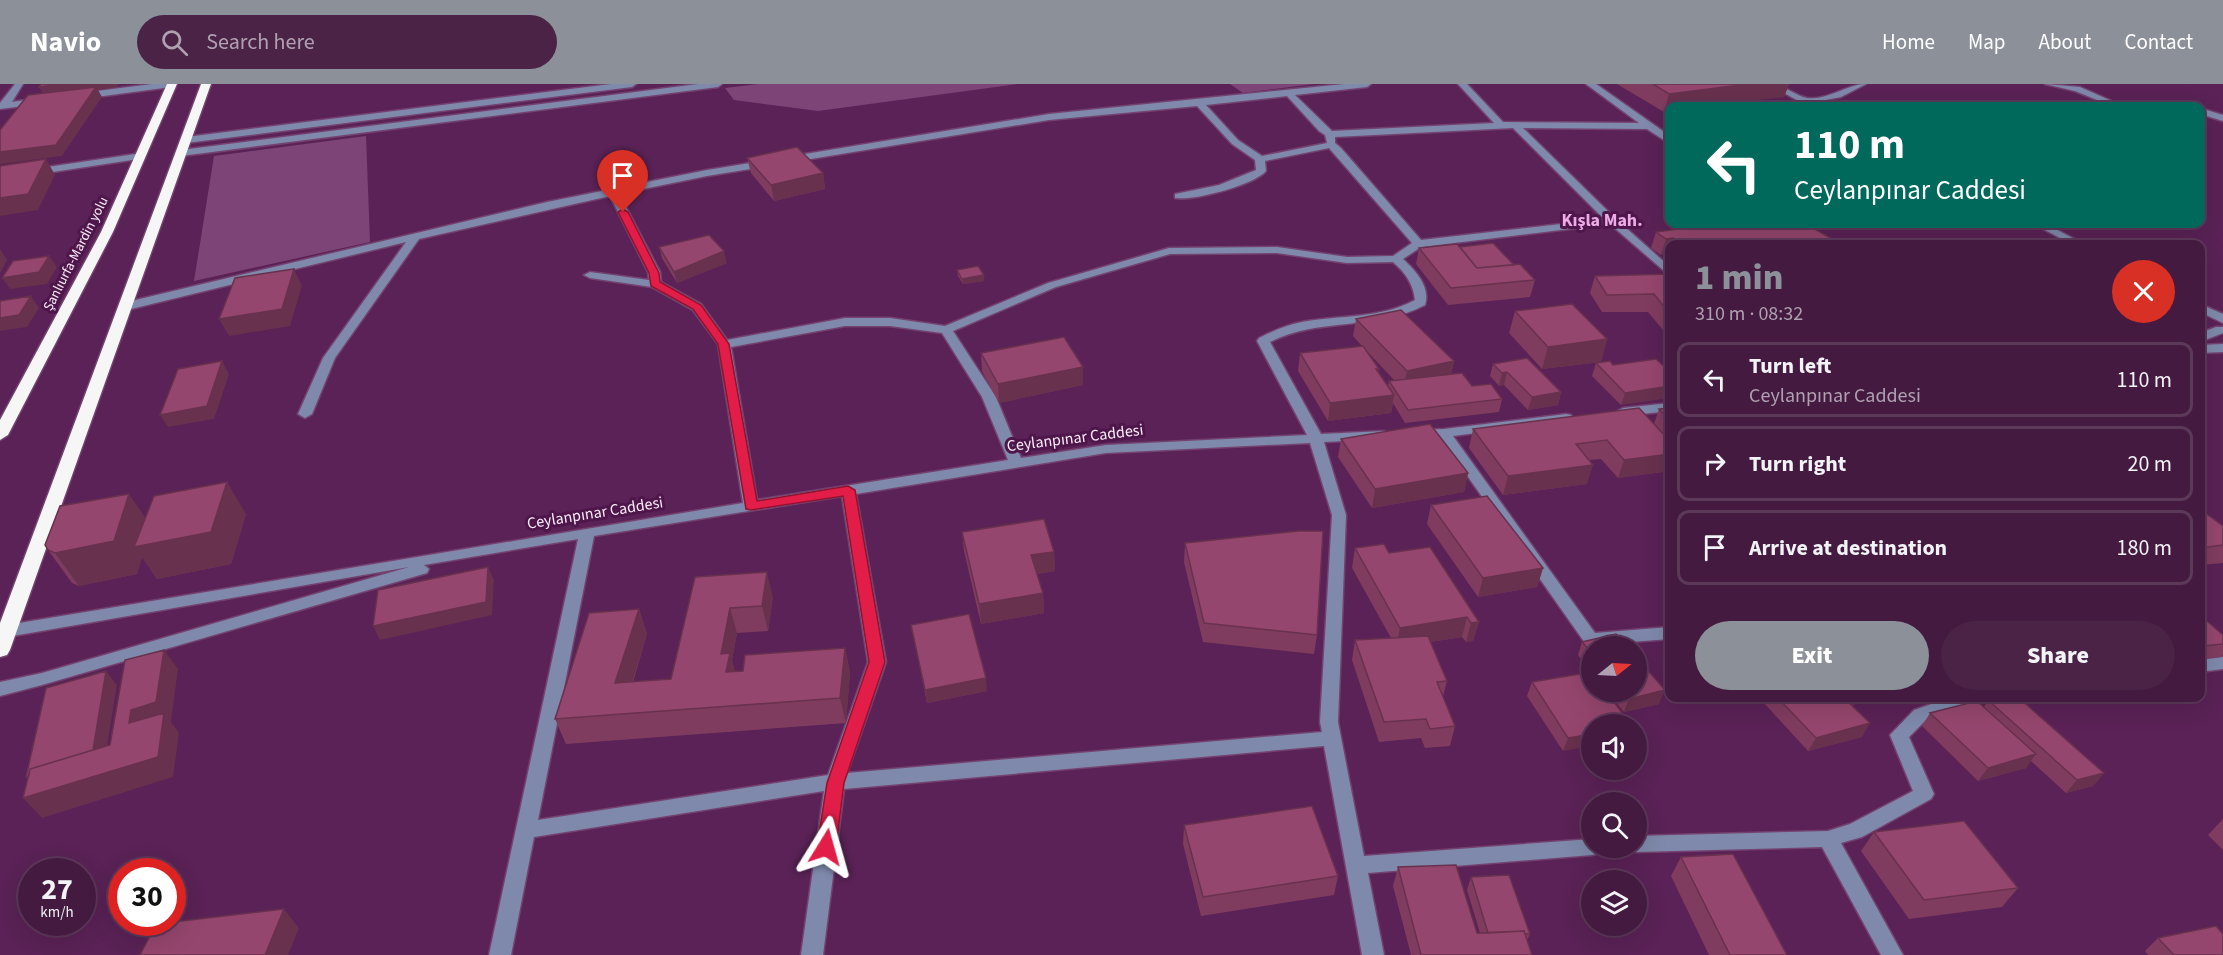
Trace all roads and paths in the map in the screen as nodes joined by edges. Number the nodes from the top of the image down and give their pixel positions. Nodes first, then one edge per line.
1 (19, 84) edge
2 (171, 84) edge
3 (206, 84) edge
4 (632, 84) edge
5 (718, 84) edge
6 (1367, 84) edge
7 (1462, 84) edge
8 (1590, 84) edge
9 (1772, 84) edge
10 (1862, 84) edge
11 (2049, 84) edge
12 (2076, 86) edge
13 (1289, 93) junction
14 (71, 97) edge
15 (49, 100) edge
16 (1804, 100) junction
17 (1809, 102) edge
18 (2110, 102) edge
19 (1199, 103) junction
20 (3, 105) edge
21 (2205, 113) edge
22 (2223, 118) edge
23 (1501, 125) junction
24 (1516, 126) junction
25 (1648, 126) junction
26 (1330, 134) junction
27 (1665, 138) edge
28 (184, 146) junction
29 (1331, 146) junction
30 (142, 156) junction
31 (1260, 159) junction
32 (0, 177) edge
33 (613, 192) junction
34 (1179, 196) dead end
35 (1612, 221) junction
36 (2047, 228) edge
37 (415, 237) junction
38 (2071, 240) edge
39 (1419, 244) junction
40 (1396, 259) junction
41 (1665, 269) edge
42 (590, 275) dead end
43 (655, 284) junction
44 (127, 306) junction
45 (2205, 312) edge
46 (2222, 326) edge
47 (946, 330) junction
48 (2205, 335) edge
49 (724, 344) junction
50 (2223, 348) edge
51 (2205, 349) edge
52 (1665, 408) edge
53 (1612, 413) edge
54 (305, 414) dead end
55 (1578, 417) edge
56 (1444, 433) junction
57 (0, 435) edge
58 (1315, 436) junction
59 (1016, 463) junction
60 (848, 490) junction
61 (751, 506) junction
62 (587, 533) junction
63 (490, 548) junction
64 (4, 628) edge
65 (1665, 633) edge
66 (0, 650) edge
67 (2223, 663) edge
68 (2205, 665) edge
69 (0, 688) edge
70 (1956, 702) edge
71 (1332, 738) junction
72 (835, 783) junction
73 (526, 830) junction
74 (1828, 839) junction
75 (1647, 844) edge
76 (1581, 848) edge
77 (1357, 865) junction
78 (500, 955) edge
79 (812, 955) edge
80 (1373, 955) edge
81 (1892, 955) edge

1 - 20 street
2 - 14 street
2 - 30 highway, Şanlıurfa-Mardin yolu
3 - 28 highway
4 - 28 street
5 - 28 street
6 - 13 street
7 - 23 street
8 - 25 street
9 - 16 street
10 - 16 street
11 - 12 street
12 - 18 street
13 - 19 street
13 - 26 street
15 - 20 street
16 - 17 street
19 - 31 street
19 - 33 street
21 - 22 street
23 - 24 street
23 - 26 street
24 - 25 street
24 - 35 street
25 - 27 street
26 - 29 street
28 - 44 highway
29 - 31 street
29 - 39 street
30 - 32 street
30 - 57 highway, Şanlıurfa-Mardin yolu
31 - 34 street
33 - 37 street
33 - 43 street
35 - 39 street
35 - 41 street
36 - 38 street
37 - 44 street
37 - 54 street
39 - 40 street
40 - 47 street
40 - 58 street
42 - 43 street
43 - 49 street
44 - 64 highway
45 - 46 street
46 - 48 street
47 - 49 street
47 - 59 street
49 - 61 street
50 - 51 street
52 - 53 street
55 - 56 street, Ceylanpınar Caddesi
56 - 58 street, Ceylanpınar Caddesi
56 - 65 street
58 - 59 street, Ceylanpınar Caddesi
58 - 71 street
59 - 60 street, Ceylanpınar Caddesi
60 - 61 street, Ceylanpınar Caddesi
60 - 72 street
61 - 62 street, Ceylanpınar Caddesi
62 - 63 street, Ceylanpınar Caddesi
62 - 73 street
63 - 64 street
63 - 69 street
64 - 66 highway
67 - 68 street
70 - 74 street
71 - 72 street
71 - 77 street
72 - 73 street
72 - 79 street
73 - 78 street
74 - 75 street
74 - 81 street
76 - 77 street
77 - 80 street

